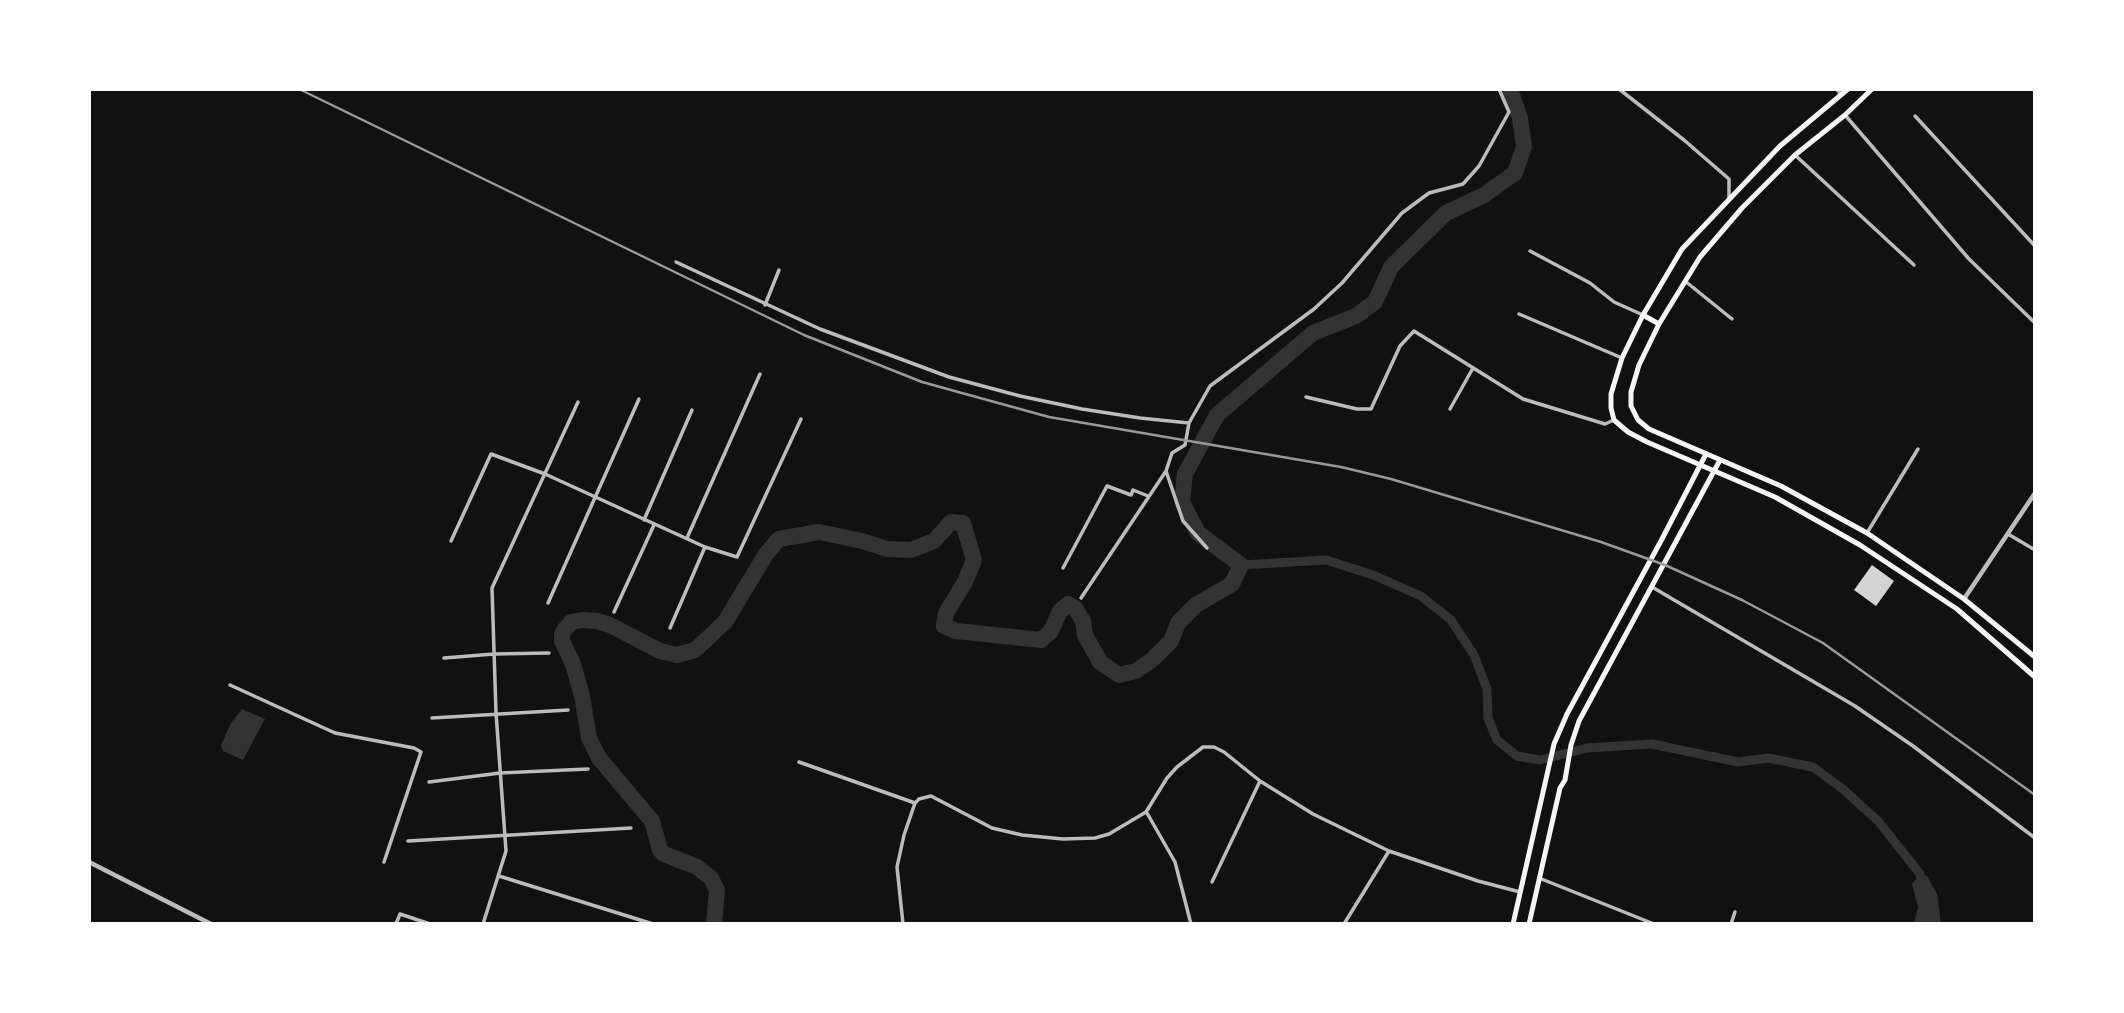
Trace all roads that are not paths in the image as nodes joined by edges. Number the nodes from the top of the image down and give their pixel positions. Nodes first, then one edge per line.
1 (1499, 89) edge
2 (1619, 89) edge
3 (1836, 89) edge
4 (1848, 89) edge
5 (1872, 89) edge
6 (1841, 95) junction
7 (1834, 102) junction
8 (1845, 115) junction
9 (1915, 116) dead end
10 (1795, 155) junction
11 (1730, 198) junction
12 (1742, 208) junction
13 (2035, 246) edge
14 (1530, 251) dead end
15 (677, 262) dead end
16 (1914, 265) dead end
17 (779, 270) dead end
18 (1685, 281) junction
19 (765, 305) junction
20 (1519, 314) dead end
21 (1643, 315) junction
22 (1732, 319) dead end
23 (2035, 323) edge
24 (1659, 324) junction
25 (1622, 358) junction
26 (1473, 369) junction
27 (760, 374) dead end
28 (1306, 397) dead end
29 (639, 399) dead end
30 (578, 402) dead end
31 (1450, 409) dead end
32 (692, 410) dead end
33 (801, 419) dead end
34 (1614, 419) junction
35 (1189, 423) junction
36 (1918, 449) dead end
37 (1706, 454) junction
38 (1720, 460) junction
39 (1701, 465) junction
40 (1166, 471) junction
41 (1716, 472) junction
42 (545, 474) junction
43 (2035, 493) edge
44 (1148, 496) junction
45 (596, 498) junction
46 (643, 520) junction
47 (1850, 524) junction
48 (654, 525) junction
49 (1867, 533) junction
50 (2008, 534) junction
51 (1843, 535) junction
52 (687, 538) junction
53 (451, 541) dead end
54 (705, 547) junction
55 (1207, 548) dead end
56 (2035, 550) edge
57 (1063, 568) dead end
58 (1652, 587) junction
59 (1082, 598) dead end
60 (1964, 599) junction
61 (548, 603) dead end
62 (1957, 609) junction
63 (614, 612) dead end
64 (670, 628) dead end
65 (549, 653) dead end
66 (494, 654) junction
67 (2035, 657) edge
68 (444, 659) dead end
69 (2035, 677) edge
70 (230, 685) dead end
71 (568, 710) dead end
72 (496, 713) junction
73 (432, 718) dead end
74 (799, 762) dead end
75 (588, 769) dead end
76 (500, 773) junction
77 (1260, 781) junction
78 (429, 782) dead end
79 (915, 803) junction
80 (1146, 812) junction
81 (631, 828) dead end
82 (504, 835) junction
83 (2035, 838) edge
84 (408, 841) dead end
85 (1389, 850) junction
86 (89, 862) edge
87 (384, 862) dead end
88 (499, 876) junction
89 (1538, 878) junction
90 (1212, 882) dead end
91 (1520, 892) junction
92 (1735, 912) dead end
93 (627, 917) junction
94 (211, 924) edge
95 (396, 924) edge
96 (430, 924) edge
97 (483, 924) edge
98 (625, 924) edge
99 (653, 924) edge
100 (903, 924) edge
101 (1191, 924) edge
102 (1344, 924) edge
103 (1513, 924) edge
104 (1529, 924) edge
105 (1654, 924) edge
106 (1731, 924) edge

1 - 35 street
2 - 11 street
3 - 6 street
4 - 6 main road
5 - 8 main road
6 - 7 main road
7 - 8 main road
7 - 11 main road
8 - 10 main road
8 - 23 street
9 - 13 street
10 - 12 main road
10 - 16 street
11 - 12 main road
11 - 21 main road
12 - 18 main road
14 - 21 street
15 - 19 street
17 - 19 street
18 - 22 street
18 - 24 main road
19 - 35 street
20 - 25 street
21 - 24 main road
21 - 25 main road
24 - 37 main road
25 - 34 main road
26 - 28 street
26 - 31 street
26 - 34 street
27 - 52 street
29 - 45 street
30 - 42 street
32 - 46 street
33 - 54 street
34 - 39 main road
35 - 40 street
36 - 49 street
37 - 38 main road
37 - 39 main road
38 - 41 main road
38 - 47 main road
39 - 41 main road
39 - 91 main road
40 - 44 street
40 - 55 street
41 - 51 main road
41 - 58 main road
42 - 45 street
42 - 53 street
42 - 66 street
43 - 50 street
44 - 57 street
44 - 59 street
45 - 46 street
45 - 61 street
46 - 48 street
47 - 49 main road
47 - 51 main road
48 - 52 street
48 - 63 street
49 - 60 main road
50 - 56 street
50 - 60 street
51 - 62 main road
52 - 54 street
54 - 64 street
58 - 83 street
58 - 89 main road
60 - 62 main road
60 - 67 main road
62 - 69 main road
65 - 66 street
66 - 68 street
66 - 72 street
70 - 87 street
71 - 72 street
72 - 73 street
72 - 76 street
74 - 79 street
75 - 76 street
76 - 78 street
76 - 82 street
77 - 80 street
77 - 85 street
77 - 90 street
79 - 80 street
79 - 100 street
80 - 101 street
81 - 82 street
82 - 84 street
82 - 88 street
85 - 91 street
85 - 102 street
86 - 94 street
88 - 93 street
88 - 97 street
89 - 104 main road
89 - 105 street
91 - 103 main road
92 - 106 street
93 - 98 street
93 - 99 street
95 - 96 street

